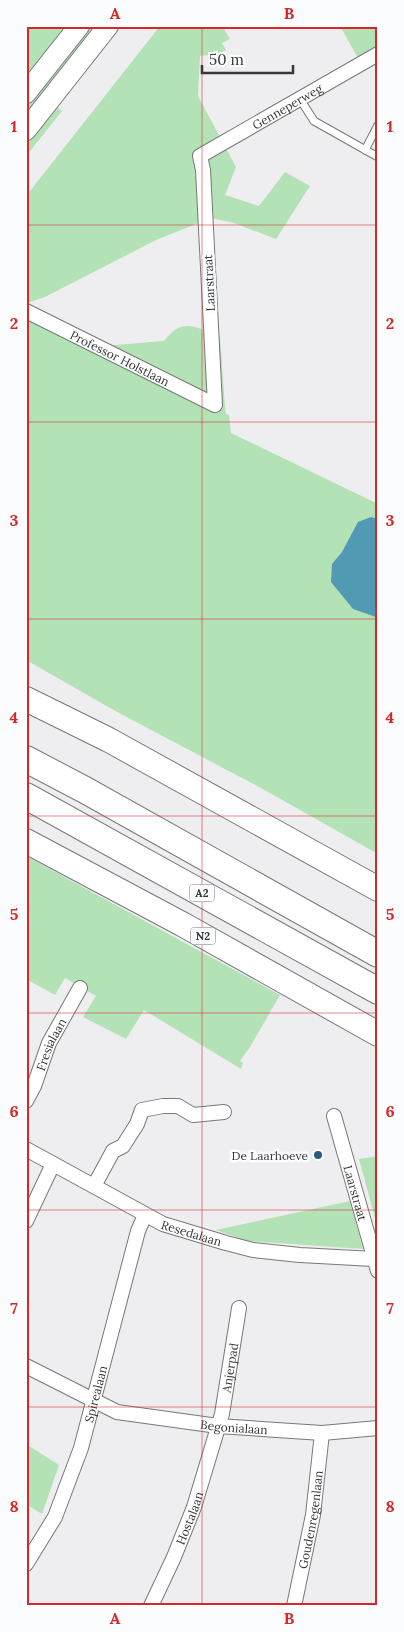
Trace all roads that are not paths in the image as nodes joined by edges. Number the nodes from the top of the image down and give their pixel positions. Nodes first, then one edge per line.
1 (79, 26) edge
2 (108, 26) edge
3 (378, 54) edge
4 (26, 94) edge
5 (300, 99) junction
6 (378, 125) edge
7 (26, 130) edge
8 (365, 150) junction
9 (378, 157) edge
10 (201, 161) joint
11 (26, 311) edge
12 (215, 405) joint
13 (26, 699) edge
14 (26, 759) edge
15 (26, 796) edge
16 (26, 841) edge
17 (378, 889) edge
18 (378, 954) edge
19 (80, 988) dead end
20 (378, 991) edge
21 (378, 1034) edge
22 (26, 1101) edge
23 (224, 1112) dead end
24 (334, 1116) dead end
25 (26, 1149) edge
26 (53, 1164) junction
27 (94, 1186) junction
28 (145, 1215) junction
29 (26, 1221) edge
30 (376, 1265) edge
31 (239, 1308) dead end
32 (26, 1366) edge
33 (94, 1400) junction
34 (218, 1426) junction
35 (378, 1428) edge
36 (322, 1433) junction
37 (26, 1564) edge
38 (151, 1606) edge
39 (294, 1606) edge

1 - 4 main road
2 - 7 main road
3 - 5 street, Genneperweg
5 - 8 lane
5 - 10 street, Genneperweg
6 - 8 lane
8 - 9 lane
10 - 12 street, Laarstraat
11 - 12 street, Professor Holstlaan
13 - 17 highway
14 - 18 highway
15 - 20 highway, A2
16 - 21 highway, N2
19 - 22 street, Fresialaan
23 - 27 street
24 - 30 street, Laarstraat
25 - 26 street, Resedalaan
26 - 27 street, Resedalaan
26 - 29 street
27 - 28 street, Resedalaan
28 - 30 street, Resedalaan
28 - 33 street, Spirealaan
31 - 34 street, Anjerpad
32 - 33 street, Begonialaan
33 - 34 street, Begonialaan
33 - 37 street, Spirealaan
34 - 36 street, Begonialaan
34 - 38 street, Hostalaan
35 - 36 street, Begonialaan
36 - 39 street, Goudenregenlaan

